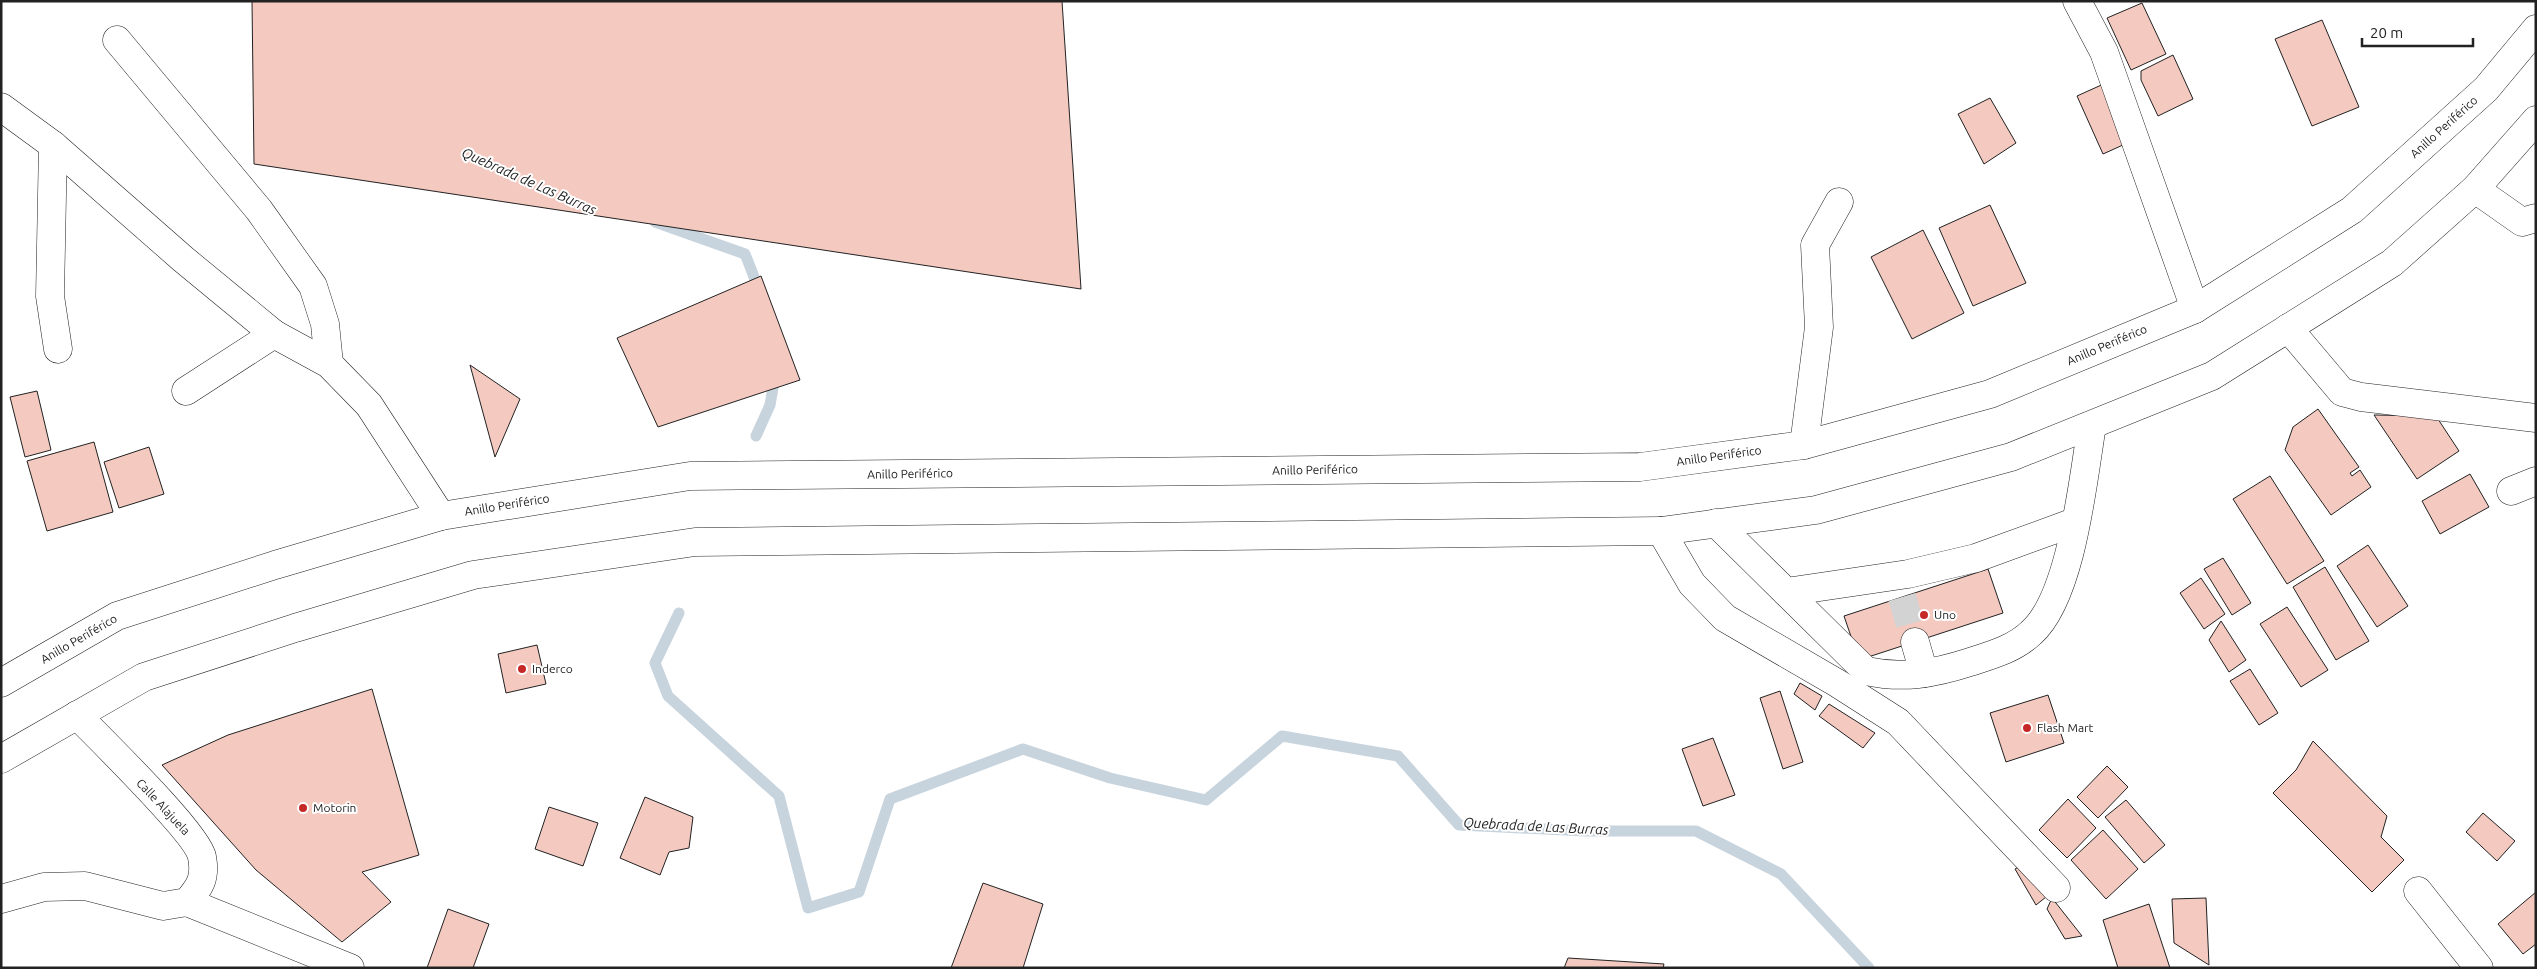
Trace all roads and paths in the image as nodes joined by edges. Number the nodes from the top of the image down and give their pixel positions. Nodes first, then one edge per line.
1 (2077, 1) edge
2 (2536, 29) edge
3 (116, 40) dead end
4 (1, 106) edge
5 (2536, 120) edge
6 (53, 145) junction
7 (2474, 189) junction
8 (1839, 202) dead end
9 (2536, 218) edge
10 (2195, 309) junction
11 (2288, 328) junction
12 (274, 334) junction
13 (58, 349) dead end
14 (329, 364) junction
15 (186, 390) dead end
16 (2536, 418) edge
17 (2092, 425) junction
18 (1804, 445) junction
19 (2536, 481) edge
20 (2511, 491) dead end
21 (441, 516) junction
22 (2075, 522) junction
23 (1716, 523) junction
24 (1661, 531) junction
25 (1786, 592) junction
26 (1915, 642) tunnel mouth
27 (1924, 673) junction
28 (1, 683) edge
29 (77, 715) junction
30 (1, 760) edge
31 (2056, 888) dead end
32 (2418, 891) dead end
33 (1, 899) edge
34 (187, 902) junction
35 (350, 968) edge
36 (2479, 968) edge

1 - 10 main road
2 - 10 main road, Anillo Periférico
3 - 14 main road
4 - 6 main road
5 - 7 main road
6 - 12 main road
6 - 13 main road
7 - 9 main road
7 - 11 main road
8 - 18 main road
10 - 18 main road, Anillo Periférico
11 - 16 main road
11 - 17 main road
12 - 14 main road
12 - 15 main road
14 - 21 main road
17 - 22 main road
17 - 23 main road
18 - 21 main road, Anillo Periférico
19 - 20 main road
21 - 28 main road, Anillo Periférico
22 - 25 main road
22 - 27 main road
23 - 24 main road
23 - 25 main road
24 - 29 main road
24 - 31 main road
25 - 27 main road
26 - 27 main road
29 - 30 main road
29 - 34 main road, Calle Alajuela
32 - 36 main road
33 - 34 main road
34 - 35 main road

